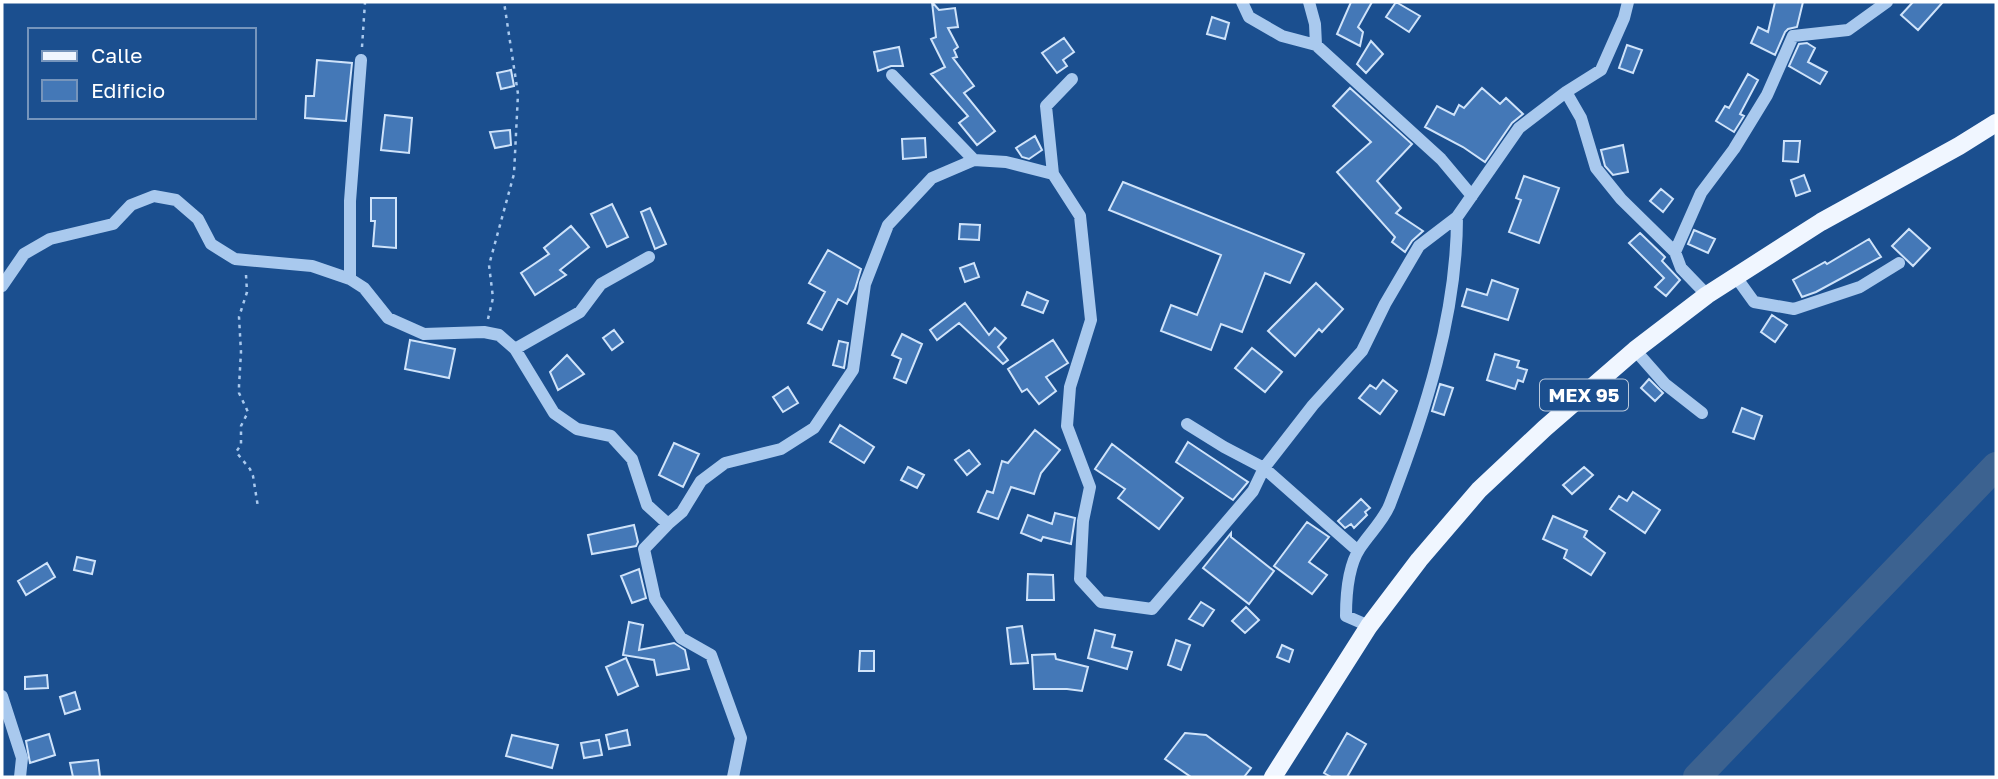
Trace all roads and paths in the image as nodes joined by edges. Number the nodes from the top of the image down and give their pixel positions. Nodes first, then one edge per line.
1 (365, 2) edge
2 (504, 2) edge
3 (1241, 2) edge
4 (1309, 2) edge
5 (1628, 2) edge
6 (1887, 2) edge
7 (1316, 45) junction
8 (361, 60) joint
9 (892, 75) dead end
10 (1072, 79) dead end
11 (1566, 92) junction
12 (1996, 123) edge
13 (974, 160) junction
14 (1053, 174) junction
15 (1472, 196) junction
16 (1457, 218) junction
17 (1675, 251) junction
18 (649, 257) dead end
19 (247, 260) junction
20 (1899, 263) dead end
21 (1736, 277) junction
22 (350, 279) junction
23 (2, 286) edge
24 (1707, 295) junction
25 (484, 332) junction
26 (515, 349) junction
27 (1635, 350) junction
28 (1702, 413) dead end
29 (1187, 424) dead end
30 (1264, 468) junction
31 (258, 507) dead end
32 (668, 524) junction
33 (1358, 551) junction
34 (1369, 626) junction
35 (2, 696) edge
36 (20, 777) edge
37 (733, 777) edge
38 (1273, 777) edge

1 - 8 path
2 - 25 path
3 - 7 street
4 - 7 street
5 - 11 street
6 - 17 street
7 - 15 street
8 - 22 street
9 - 13 street
10 - 14 street
11 - 15 street
11 - 17 street
12 - 21 main road, MEX 95
13 - 14 street
13 - 32 street
14 - 30 street
15 - 16 street
16 - 30 street
16 - 33 street
17 - 24 street
18 - 26 street
19 - 22 street
19 - 23 street
19 - 31 path
20 - 21 street
21 - 24 main road, MEX 95
22 - 25 street
24 - 27 main road, MEX 95
25 - 26 street
26 - 32 street
27 - 28 street
27 - 34 main road, MEX 95
29 - 30 street
30 - 33 street
32 - 37 street
33 - 34 street
34 - 38 main road, MEX 95
35 - 36 street

